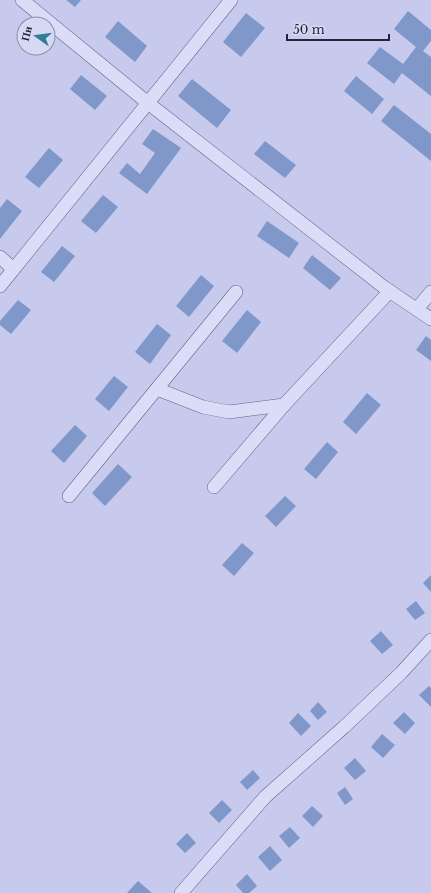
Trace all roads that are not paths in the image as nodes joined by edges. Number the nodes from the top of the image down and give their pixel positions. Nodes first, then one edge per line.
1 (22, 0) edge
2 (231, 0) edge
3 (148, 103) junction
4 (0, 257) edge
5 (14, 269) junction
6 (0, 286) edge
7 (390, 291) junction
8 (236, 292) dead end
9 (431, 292) edge
10 (417, 309) junction
11 (431, 319) edge
12 (156, 389) junction
13 (284, 405) junction
14 (214, 486) dead end
15 (69, 496) dead end
16 (431, 640) edge
17 (181, 893) edge

1 - 3 street
2 - 3 street
3 - 5 street
3 - 7 street
4 - 5 street
5 - 6 street
7 - 10 street
7 - 13 street
8 - 12 street
9 - 10 street
10 - 11 street
12 - 13 street
12 - 15 street
13 - 14 street
16 - 17 street

